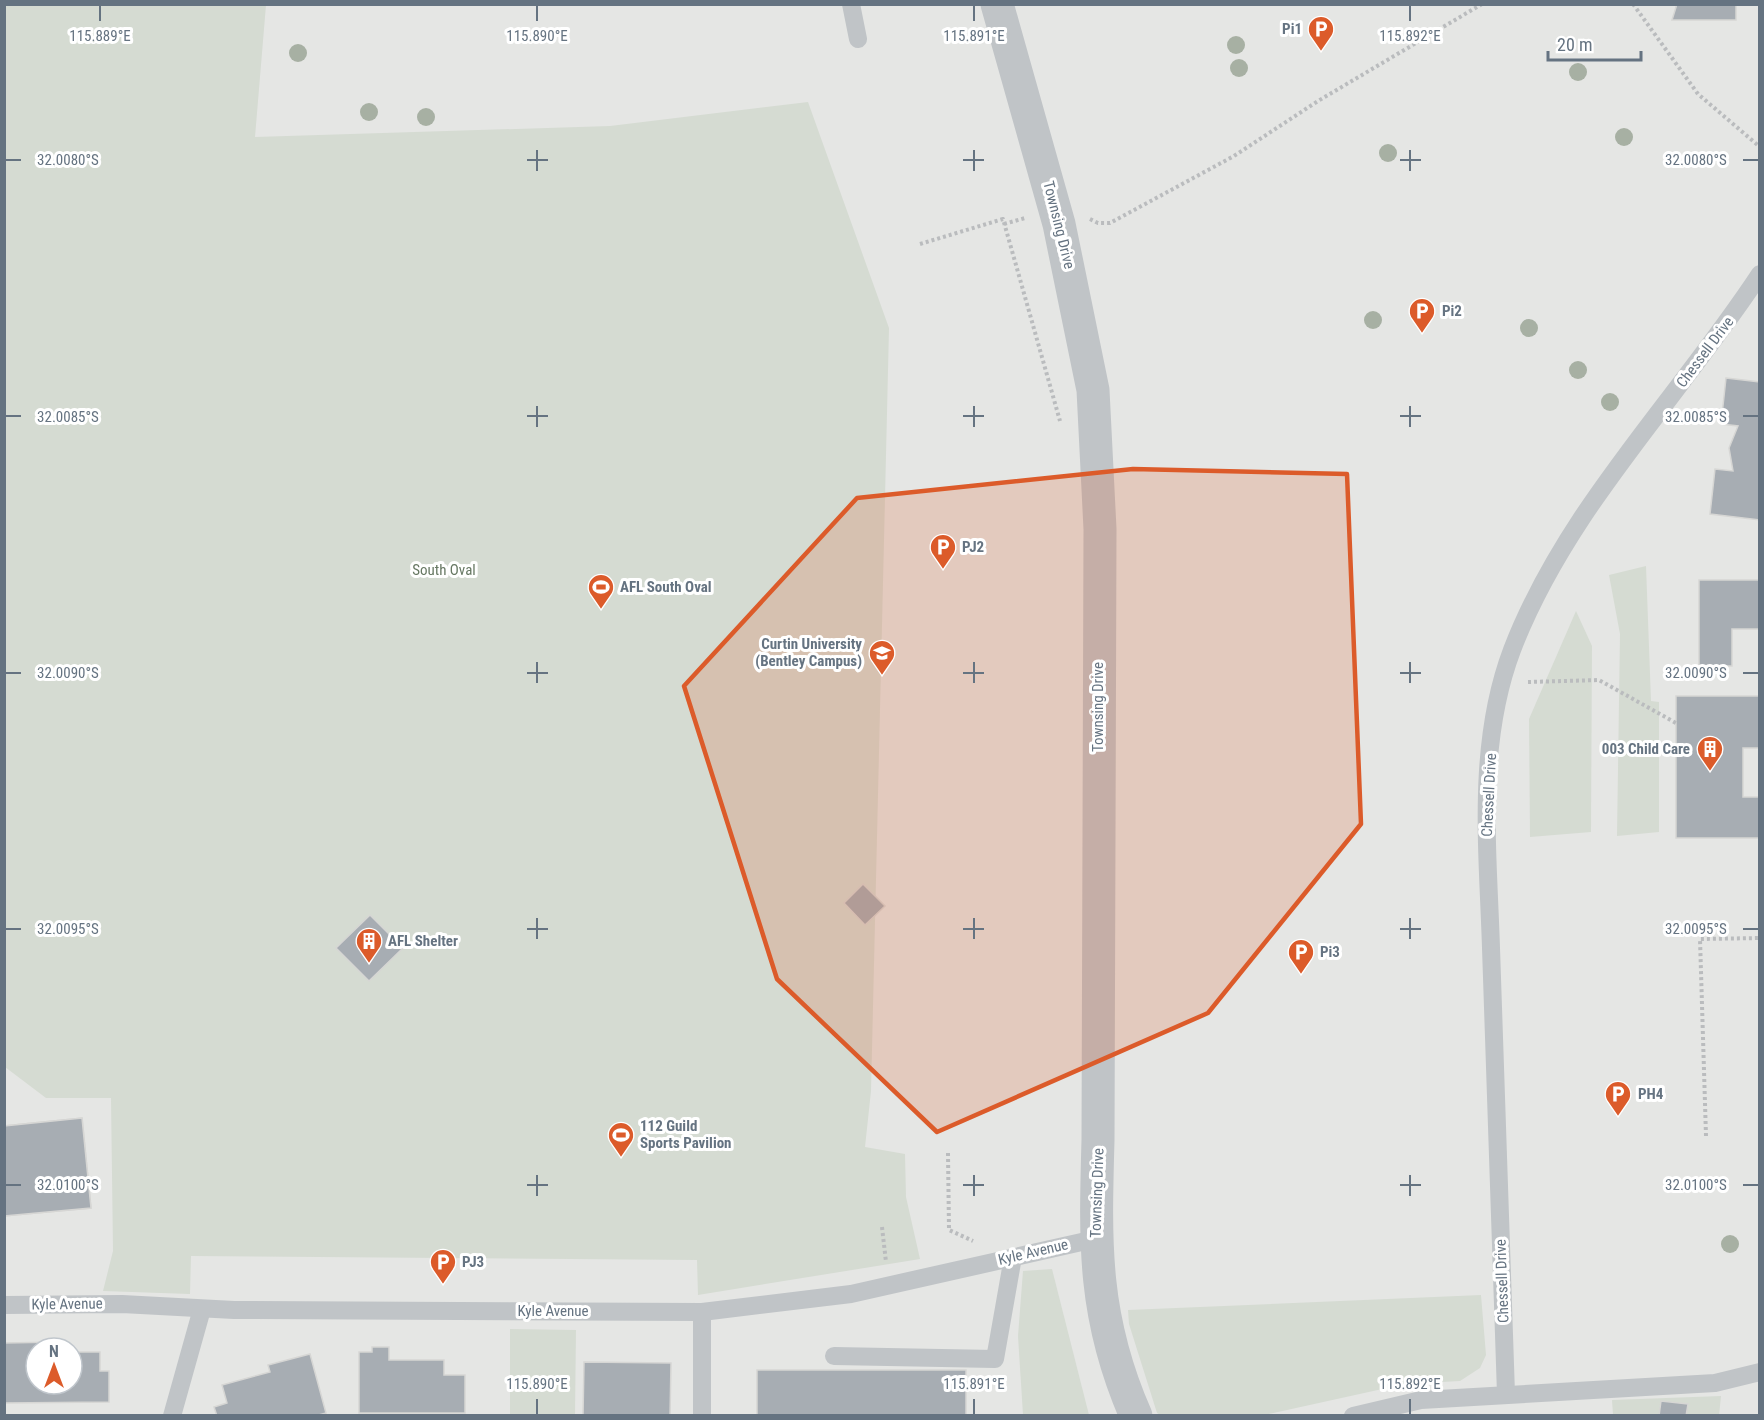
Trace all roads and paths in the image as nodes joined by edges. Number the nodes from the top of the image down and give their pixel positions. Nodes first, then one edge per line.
1 (851, 4) edge
2 (998, 4) edge
3 (1482, 4) edge
4 (1633, 4) edge
5 (858, 39) dead end
6 (1760, 147) edge
7 (1026, 217) dead end
8 (1088, 218) dead end
9 (1004, 224) junction
10 (921, 244) dead end
11 (1760, 274) edge
12 (1060, 422) dead end
13 (1529, 672) dead end
14 (1676, 723) dead end
15 (1760, 938) edge
16 (1706, 1136) dead end
17 (948, 1153) dead end
18 (1095, 1239) junction
19 (980, 1244) dead end
20 (1014, 1257) junction
21 (4, 1305) edge
22 (202, 1309) junction
23 (702, 1312) junction
24 (834, 1356) dead end
25 (1760, 1372) edge
26 (1506, 1394) junction
27 (172, 1416) edge
28 (702, 1416) edge
29 (1136, 1416) edge
30 (1353, 1416) edge

1 - 5 lane
2 - 18 street, Townsing Drive
3 - 8 path
4 - 6 path
7 - 9 path
9 - 10 path
9 - 12 path
11 - 26 lane, Chessell Drive
13 - 14 path
15 - 16 path
17 - 19 path
18 - 20 lane, Kyle Avenue
18 - 29 street, Townsing Drive
20 - 23 lane, Kyle Avenue
20 - 24 lane
21 - 22 lane, Kyle Avenue
22 - 23 lane, Kyle Avenue
22 - 27 lane
23 - 28 lane
25 - 26 lane
26 - 30 lane

